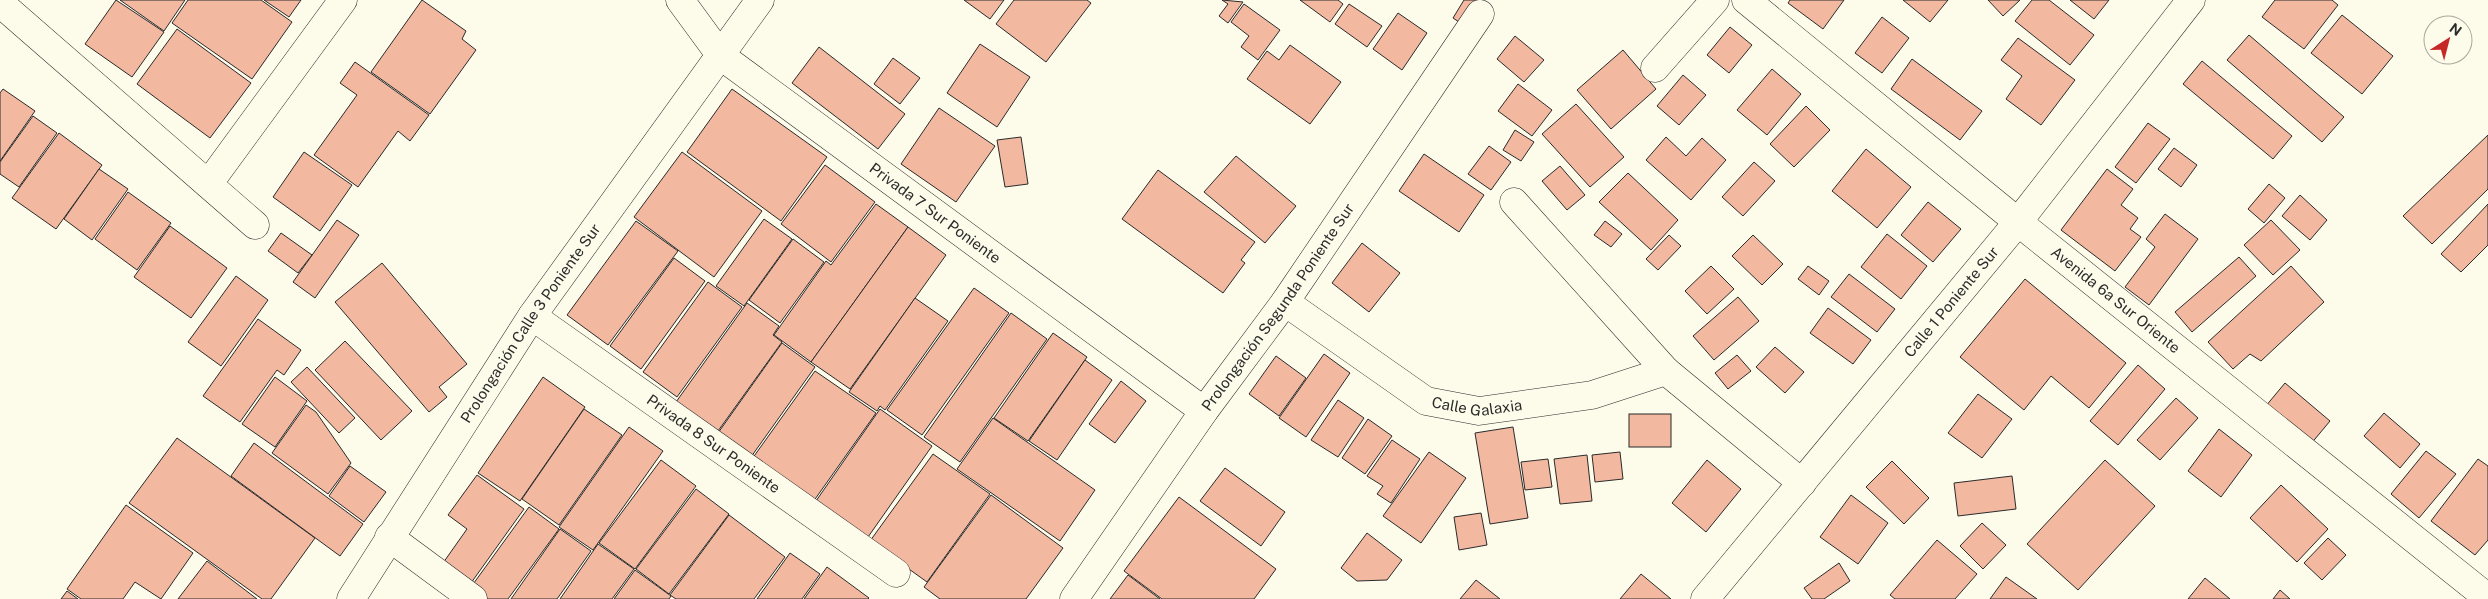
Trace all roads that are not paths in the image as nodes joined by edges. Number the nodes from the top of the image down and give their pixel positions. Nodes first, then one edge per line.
1 (343, 0) edge
2 (680, 0) edge
3 (760, 0) edge
4 (1715, 0) edge
5 (1746, 0) edge
6 (2191, 0) edge
7 (14, 6) edge
8 (1480, 14) dead end
9 (721, 56) junction
10 (1655, 68) dead end
11 (208, 182) junction
12 (1514, 202) dead end
13 (2018, 222) junction
14 (255, 225) dead end
15 (1285, 302) junction
16 (532, 316) junction
17 (1666, 371) junction
18 (1204, 411) junction
19 (1802, 484) junction
20 (389, 537) junction
21 (896, 573) dead end
22 (2486, 596) edge
23 (351, 599) edge
24 (472, 599) edge
25 (1074, 599) edge
26 (1705, 599) edge

1 - 11 street
2 - 9 street, Privada 7 Sur Poniente
3 - 9 street, Prolongación Calle 3 Poniente Sur
4 - 10 street
5 - 13 street, Avenida 6a Sur Oriente
6 - 13 street, Calle 1 Poniente Sur
7 - 11 street
8 - 15 street, Prolongación Segunda Poniente Sur
9 - 16 street, Prolongación Calle 3 Poniente Sur
9 - 18 street, Privada 7 Sur Poniente
11 - 14 street
12 - 17 street
13 - 19 street, Calle 1 Poniente Sur
13 - 22 street, Avenida 6a Sur Oriente
15 - 17 street, Calle Galaxia
15 - 18 street, Prolongación Segunda Poniente Sur
16 - 20 street, Prolongación Calle 3 Poniente Sur
16 - 21 street, Privada 8 Sur Poniente
17 - 19 street
18 - 25 street, Prolongación Segunda Poniente Sur
19 - 26 street, Calle 1 Poniente Sur
20 - 23 street, Prolongación Calle 3 Poniente Sur
20 - 24 street

